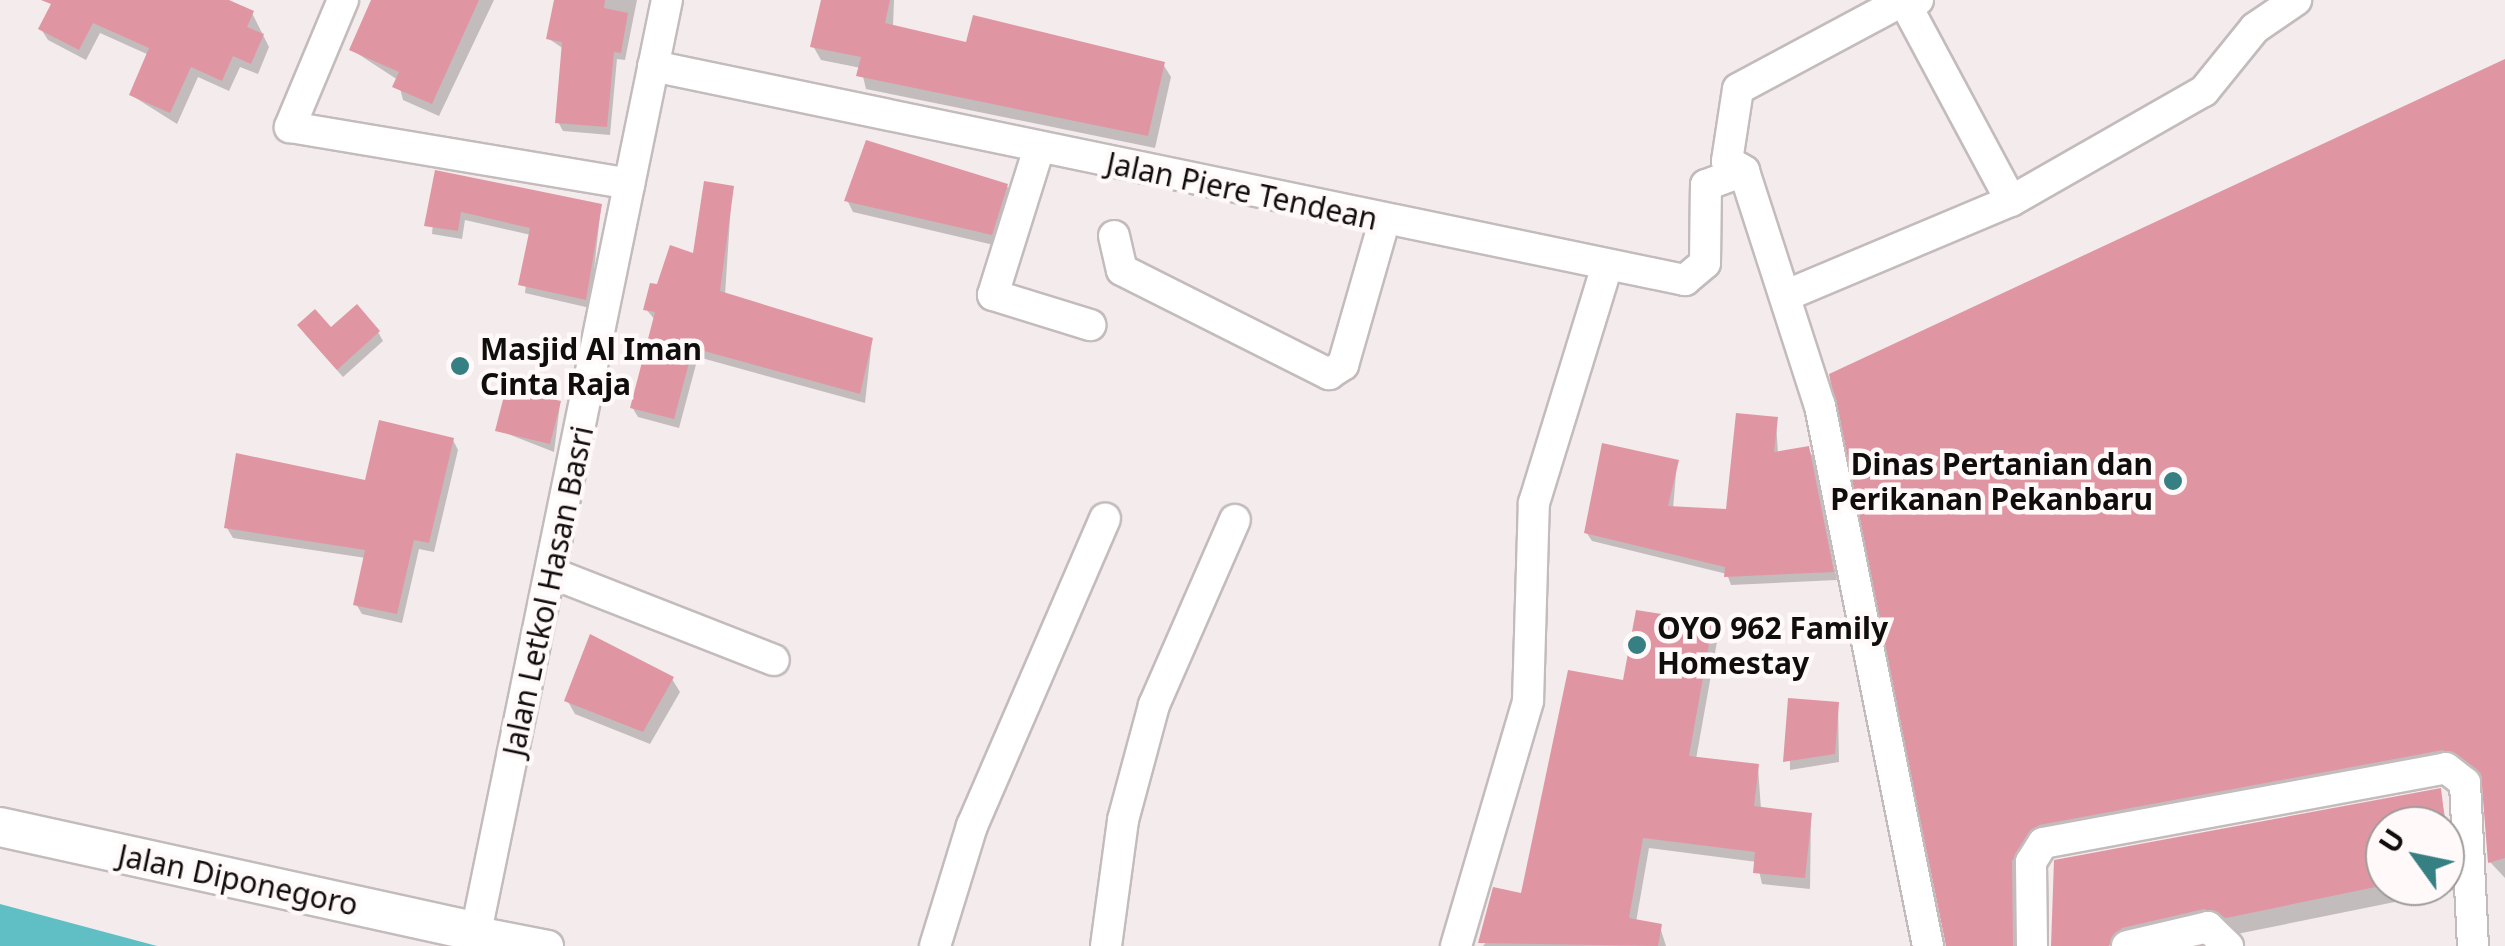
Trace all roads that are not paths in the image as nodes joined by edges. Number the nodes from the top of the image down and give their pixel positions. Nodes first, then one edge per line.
1 (344, 0) edge
2 (667, 0) edge
3 (2296, 0) edge
4 (1909, 2) edge
5 (653, 66) junction
6 (1039, 148) junction
7 (1744, 171) junction
8 (629, 184) junction
9 (2011, 201) junction
10 (1384, 222) junction
11 (1114, 236) dead end
12 (1606, 269) junction
13 (1786, 295) junction
14 (1090, 325) dead end
15 (1105, 518) dead end
16 (1235, 520) dead end
17 (554, 574) junction
18 (774, 660) dead end
19 (0, 828) edge
20 (474, 939) edge
21 (548, 946) edge
22 (935, 946) edge
23 (1106, 946) edge
24 (1456, 946) edge
25 (1928, 946) edge
26 (2032, 946) edge
27 (2127, 946) edge
28 (2228, 946) edge
29 (2473, 946) edge

1 - 8 street
2 - 5 street, Jalan Letkol Hasan Basri
3 - 9 street
4 - 7 street
4 - 9 street
5 - 6 street, Jalan Piere Tendean
5 - 8 street, Jalan Letkol Hasan Basri
6 - 10 street, Jalan Piere Tendean
6 - 14 street
7 - 12 street, Jalan Piere Tendean
7 - 13 street
8 - 17 street, Jalan Letkol Hasan Basri
9 - 13 street
10 - 11 street
10 - 12 street, Jalan Piere Tendean
12 - 24 street
13 - 25 street
15 - 22 street
16 - 23 street
17 - 18 street
17 - 20 street, Jalan Letkol Hasan Basri
19 - 20 main road, Jalan Diponegoro
20 - 21 street
26 - 29 street
27 - 28 street

